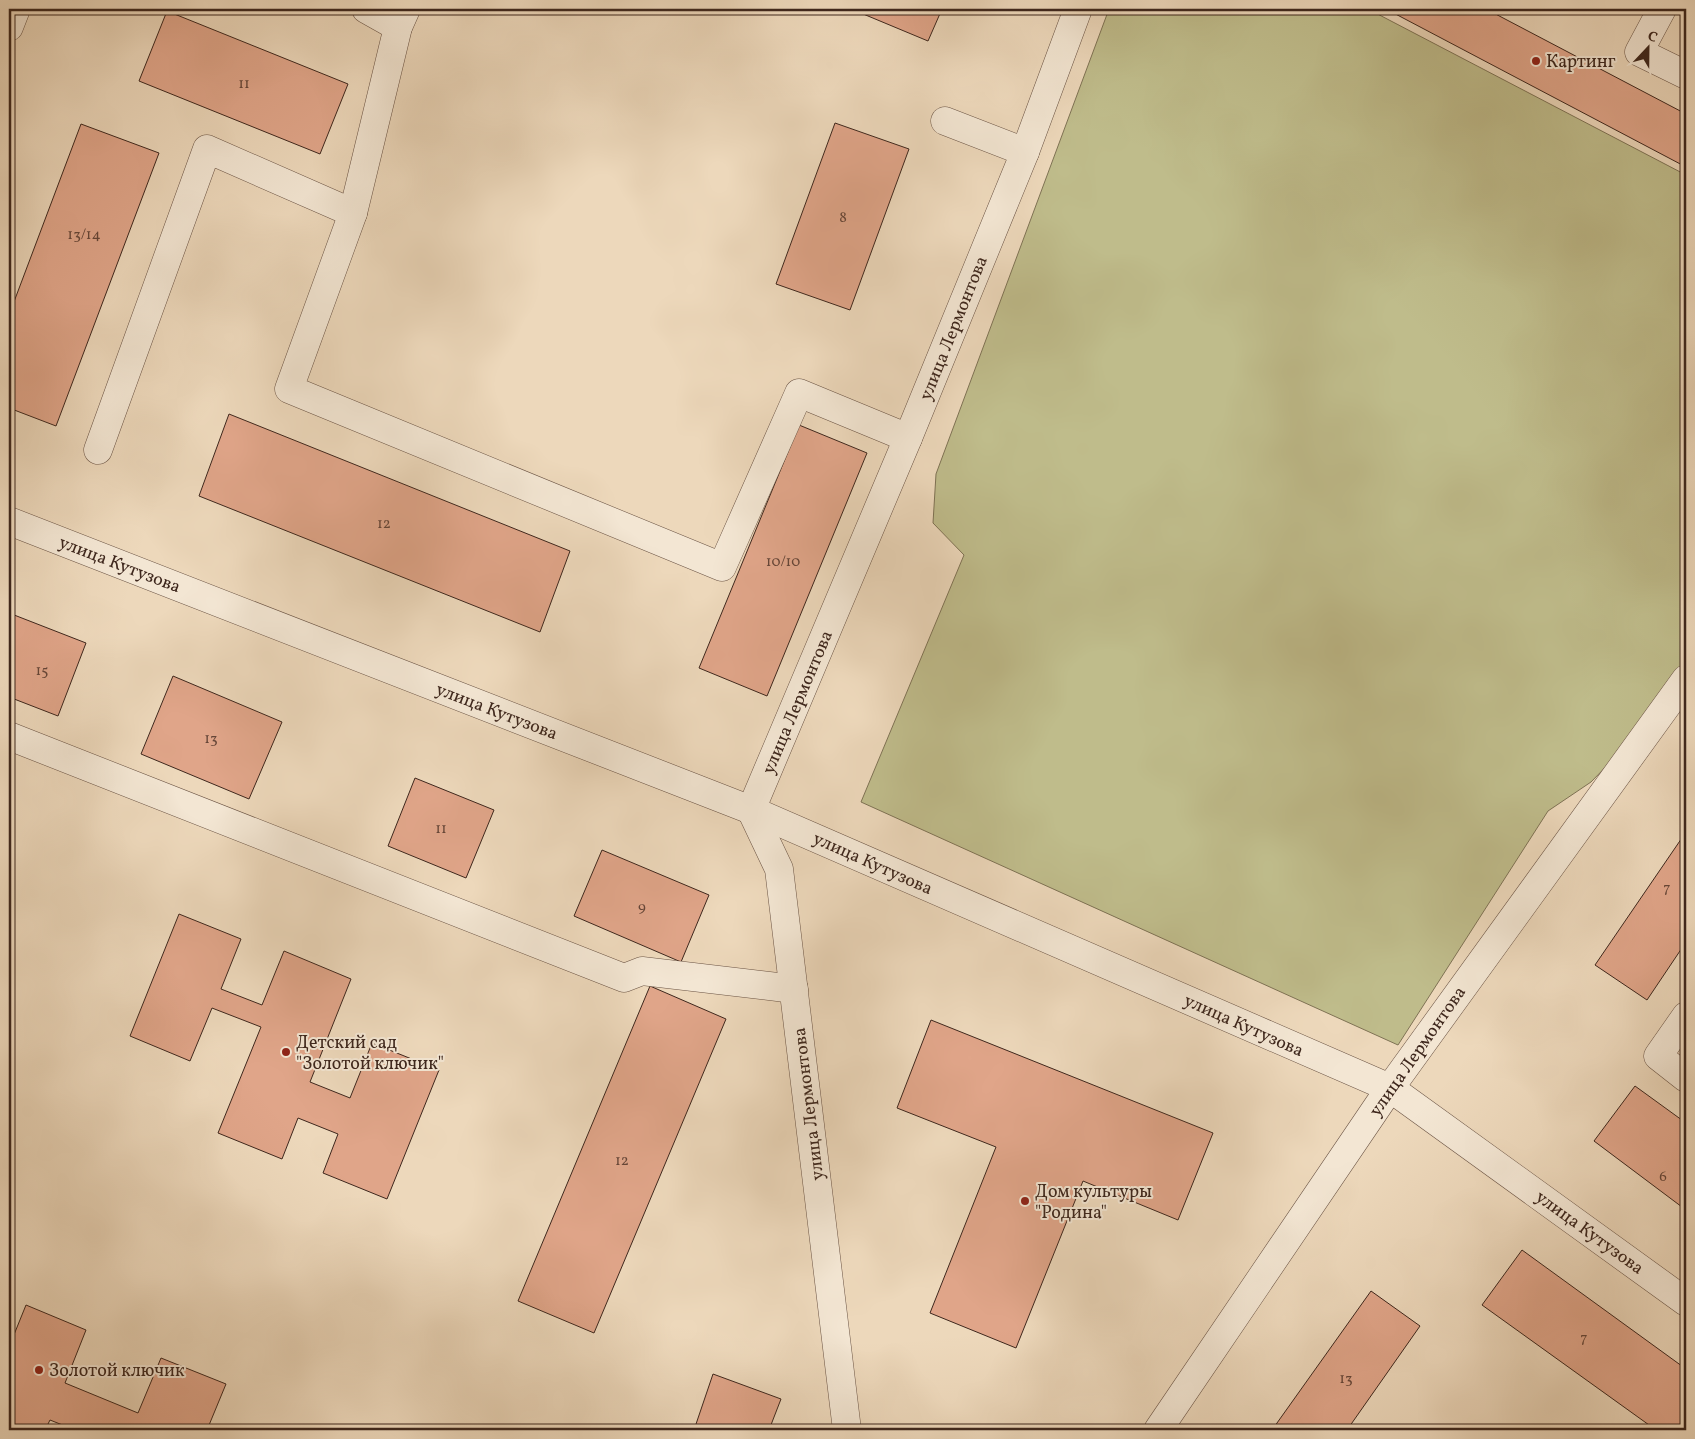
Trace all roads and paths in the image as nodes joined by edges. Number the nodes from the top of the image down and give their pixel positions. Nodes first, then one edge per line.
1 (16, 9) edge
2 (366, 9) edge
3 (1078, 9) edge
4 (1662, 9) edge
5 (402, 18) edge
6 (9, 27) edge
7 (1686, 74) edge
8 (945, 121) dead end
9 (1025, 152) junction
10 (353, 213) junction
11 (908, 438) junction
12 (98, 450) dead end
13 (9, 521) edge
14 (1686, 679) edge
15 (9, 736) edge
16 (751, 810) junction
17 (794, 989) junction
18 (1686, 1016) edge
19 (1686, 1078) edge
20 (1390, 1088) junction
21 (1686, 1302) edge
22 (847, 1430) edge
23 (1158, 1430) edge

1 - 6 street
2 - 5 street
3 - 9 street, улица Лермонтова
4 - 7 street
5 - 10 street
8 - 9 street
9 - 11 street, улица Лермонтова
10 - 11 street
10 - 12 street
11 - 16 street, улица Лермонтова
13 - 16 street, улица Кутузова
14 - 20 street, улица Лермонтова
15 - 17 street
16 - 17 street, улица Лермонтова
16 - 20 street, улица Кутузова
17 - 22 street, улица Лермонтова
18 - 19 street
20 - 21 street, улица Кутузова
20 - 23 street, улица Лермонтова

